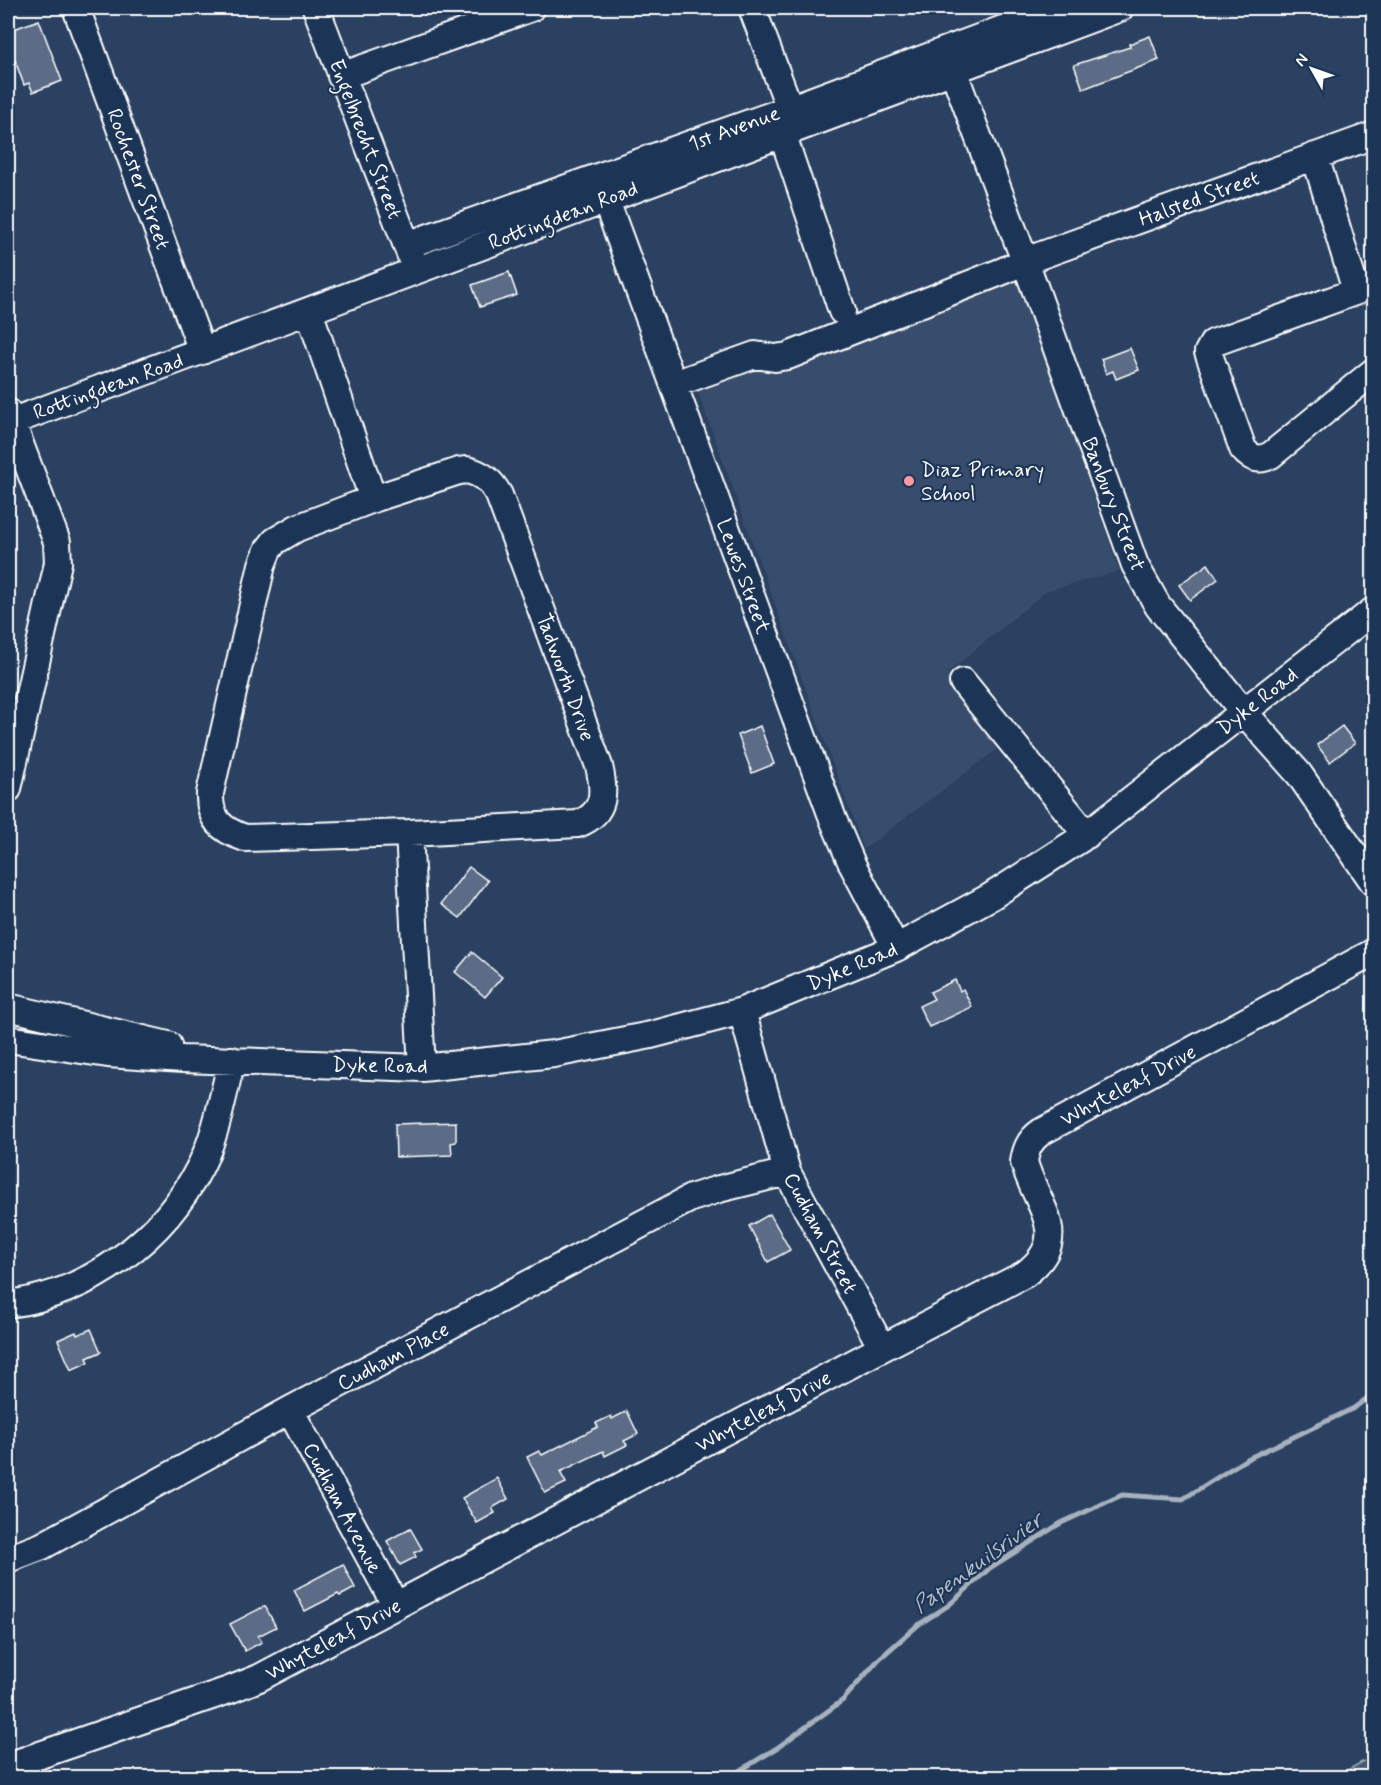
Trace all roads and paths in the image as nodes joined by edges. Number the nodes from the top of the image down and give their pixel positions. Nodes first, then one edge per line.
1 (76, 8) edge
2 (316, 8) edge
3 (531, 8) edge
4 (752, 8) edge
5 (1059, 8) edge
6 (1120, 8) edge
7 (953, 70) junction
8 (341, 76) junction
9 (789, 123) junction
10 (1374, 135) edge
11 (1315, 156) junction
12 (605, 198) junction
13 (407, 245) junction
14 (1025, 261) junction
15 (415, 271) junction
16 (1365, 288) edge
17 (309, 311) junction
18 (842, 311) dead end
19 (202, 351) junction
20 (1374, 371) edge
21 (674, 384) junction
22 (9, 419) edge
23 (373, 499) junction
24 (1374, 609) edge
25 (963, 682) dead end
26 (1243, 711) junction
27 (8, 789) edge
28 (409, 833) junction
29 (1087, 835) junction
30 (1372, 879) edge
31 (896, 948) junction
32 (1374, 952) edge
33 (8, 1007) edge
34 (742, 1011) junction
35 (8, 1039) edge
36 (232, 1060) junction
37 (422, 1068) junction
38 (787, 1172) junction
39 (8, 1304) edge
40 (882, 1348) junction
41 (290, 1410) junction
42 (8, 1559) edge
43 (396, 1606) junction
44 (8, 1766) edge

1 - 19 street, Rochester Street
2 - 8 street, Engelbrecht Street
3 - 8 street
4 - 9 street
5 - 9 street, 1st Avenue
6 - 7 street, Rottingdean Road
7 - 9 street, Rottingdean Road
7 - 14 street, Banbury Street
8 - 13 street, Engelbrecht Street
9 - 12 street, Rottingdean Road
9 - 13 street, 1st Avenue
9 - 18 street
10 - 11 street, Halsted Street
11 - 14 street, Halsted Street
11 - 16 street
12 - 15 street, Rottingdean Road
12 - 21 street, Lewes Street
13 - 15 street, Engelbrecht Street
14 - 21 street, Halsted Street
14 - 26 street, Banbury Street
15 - 17 street, Rottingdean Road
16 - 20 street
17 - 19 street, Rottingdean Road
17 - 23 street
19 - 22 street, Rottingdean Road
21 - 31 street, Lewes Street
22 - 27 street
23 - 28 street, Tadworth Drive
23 - 28 street, Tadworth Drive
24 - 26 street, Dyke Road
25 - 29 street
26 - 29 street, Dyke Road
26 - 30 street, Banbury Street
28 - 37 street
29 - 31 street, Dyke Road
31 - 34 street, Dyke Road
32 - 40 street, Whyteleaf Drive
33 - 36 street, Dyke Road
34 - 37 street, Dyke Road
34 - 38 street, Cudham Street
35 - 36 street, Dyke Road
36 - 37 street, Dyke Road
36 - 39 street
38 - 40 street, Cudham Street
38 - 41 street, Cudham Place
40 - 43 street, Whyteleaf Drive
41 - 42 street, Cudham Place
41 - 43 street, Cudham Avenue
43 - 44 street, Whyteleaf Drive

